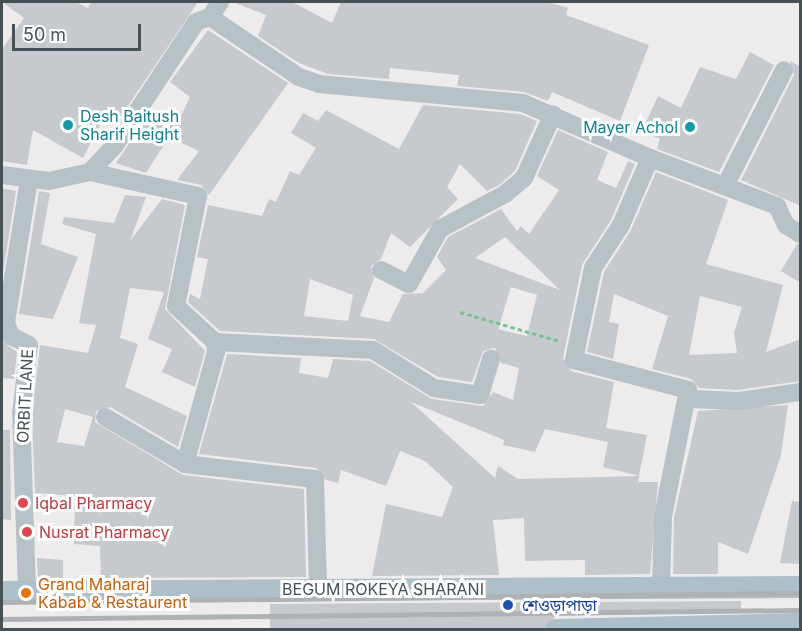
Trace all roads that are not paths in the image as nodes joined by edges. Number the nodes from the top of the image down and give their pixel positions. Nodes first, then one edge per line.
1 (215, 9) edge
2 (784, 70) dead end
3 (553, 114) junction
4 (650, 158) junction
5 (90, 172) junction
6 (2, 175) edge
7 (29, 180) junction
8 (726, 186) junction
9 (801, 234) edge
10 (381, 270) dead end
11 (215, 342) junction
12 (491, 359) dead end
13 (801, 392) edge
14 (690, 399) junction
15 (105, 417) dead end
16 (185, 464) junction
17 (801, 587) edge
18 (318, 589) junction
19 (661, 589) junction
20 (27, 591) junction
21 (2, 592) edge
22 (801, 624) edge
23 (658, 628) edge
24 (556, 630) edge

1 - 3 street
1 - 5 street
2 - 8 street
3 - 4 street
3 - 10 street
4 - 8 street
4 - 14 street
5 - 7 street
5 - 11 street
6 - 7 street
7 - 20 street, ORBIT LANE
8 - 9 street
11 - 12 street
11 - 16 street
13 - 14 street
14 - 19 street
15 - 16 street
16 - 18 street
17 - 19 main road, BEGUM ROKEYA SHARANI
18 - 19 main road, BEGUM ROKEYA SHARANI
18 - 20 main road, BEGUM ROKEYA SHARANI
20 - 21 main road, BEGUM ROKEYA SHARANI
22 - 23 main road
23 - 24 main road

